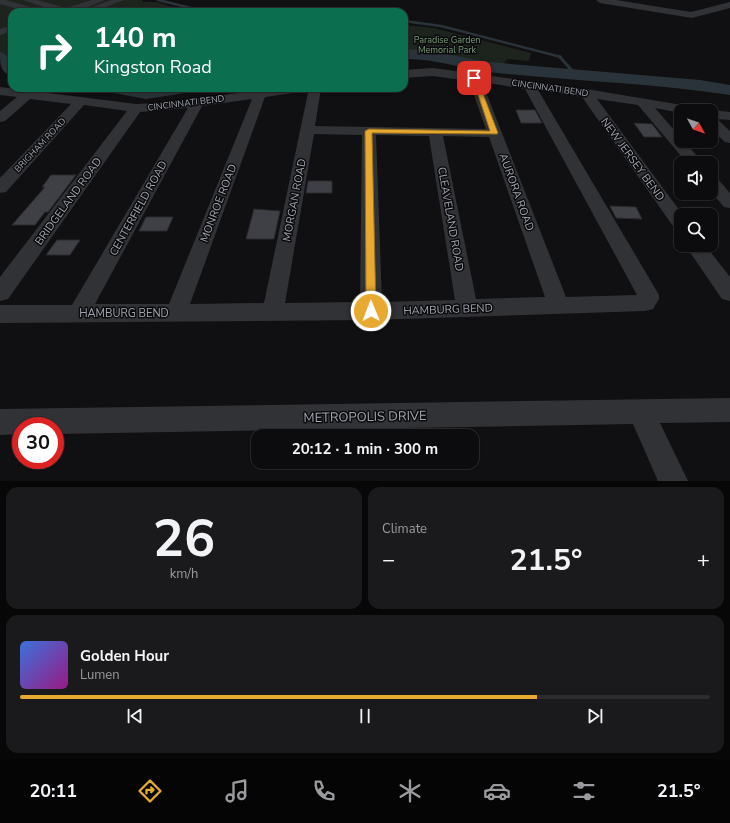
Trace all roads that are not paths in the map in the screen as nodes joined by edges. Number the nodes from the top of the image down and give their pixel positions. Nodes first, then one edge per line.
1 (27, 0) edge
2 (101, 0) edge
3 (120, 0) edge
4 (600, 0) edge
5 (0, 1) edge
6 (692, 4) dead end
7 (730, 5) edge
8 (24, 8) edge
9 (54, 8) edge
10 (78, 8) edge
11 (95, 8) edge
12 (713, 8) junction
13 (408, 74) edge
14 (474, 78) junction
15 (529, 85) junction
16 (0, 91) edge
17 (273, 92) edge
18 (314, 92) edge
19 (586, 93) junction
20 (260, 94) junction
21 (27, 95) junction
22 (81, 101) junction
23 (197, 102) junction
24 (642, 102) junction
25 (674, 107) edge
26 (136, 108) junction
27 (718, 115) edge
28 (730, 116) edge
29 (0, 118) edge
30 (718, 128) edge
31 (308, 130) junction
32 (369, 131) junction
33 (435, 131) junction
34 (495, 133) junction
35 (730, 139) edge
36 (689, 156) edge
37 (0, 188) edge
38 (718, 190) edge
39 (730, 203) edge
40 (674, 215) edge
41 (700, 252) edge
42 (0, 293) edge
43 (730, 293) edge
44 (559, 306) junction
45 (467, 308) junction
46 (273, 311) junction
47 (371, 311) junction
48 (79, 313) junction
49 (176, 313) junction
50 (0, 314) edge
51 (730, 410) edge
52 (641, 412) junction
53 (0, 422) edge
54 (673, 481) edge

1 - 9 street
2 - 10 street
3 - 11 street
4 - 12 street
5 - 8 street
6 - 12 street
7 - 12 street
13 - 14 street, CINCINNATI BEND
14 - 15 street, CINCINNATI BEND
14 - 34 street, AURORA ROAD
15 - 19 street, CINCINNATI BEND
15 - 44 street, HAMBURG BEND
16 - 21 street, CINCINNATI BEND
17 - 20 street, CINCINNATI BEND
18 - 31 street, MORGAN ROAD
19 - 24 street, CINCINNATI BEND
19 - 40 street, NEW JERSEY BEND
20 - 23 street, CINCINNATI BEND
20 - 49 street, MONROE ROAD
21 - 22 street, CINCINNATI BEND
21 - 29 street
22 - 26 street, CINCINNATI BEND
22 - 37 street, BRIGHAM ROAD
23 - 26 street, CINCINNATI BEND
23 - 48 street, CENTERFIELD ROAD
24 - 25 street, CINCINNATI BEND
24 - 36 street
26 - 42 street, BRIDGELAND ROAD
27 - 28 street
30 - 35 street
31 - 32 street
31 - 46 street, MORGAN ROAD
32 - 33 street
32 - 47 street
33 - 34 street
33 - 45 street, CLEAVELAND ROAD
34 - 44 street, AURORA ROAD
38 - 39 street
41 - 43 street
44 - 45 street, HAMBURG BEND
45 - 47 street, HAMBURG BEND
46 - 47 street, HAMBURG BEND
46 - 49 street, HAMBURG BEND
48 - 49 street, HAMBURG BEND
48 - 50 street, HAMBURG BEND
51 - 52 street, METROPOLIS DRIVE
52 - 53 street, METROPOLIS DRIVE
52 - 54 street

